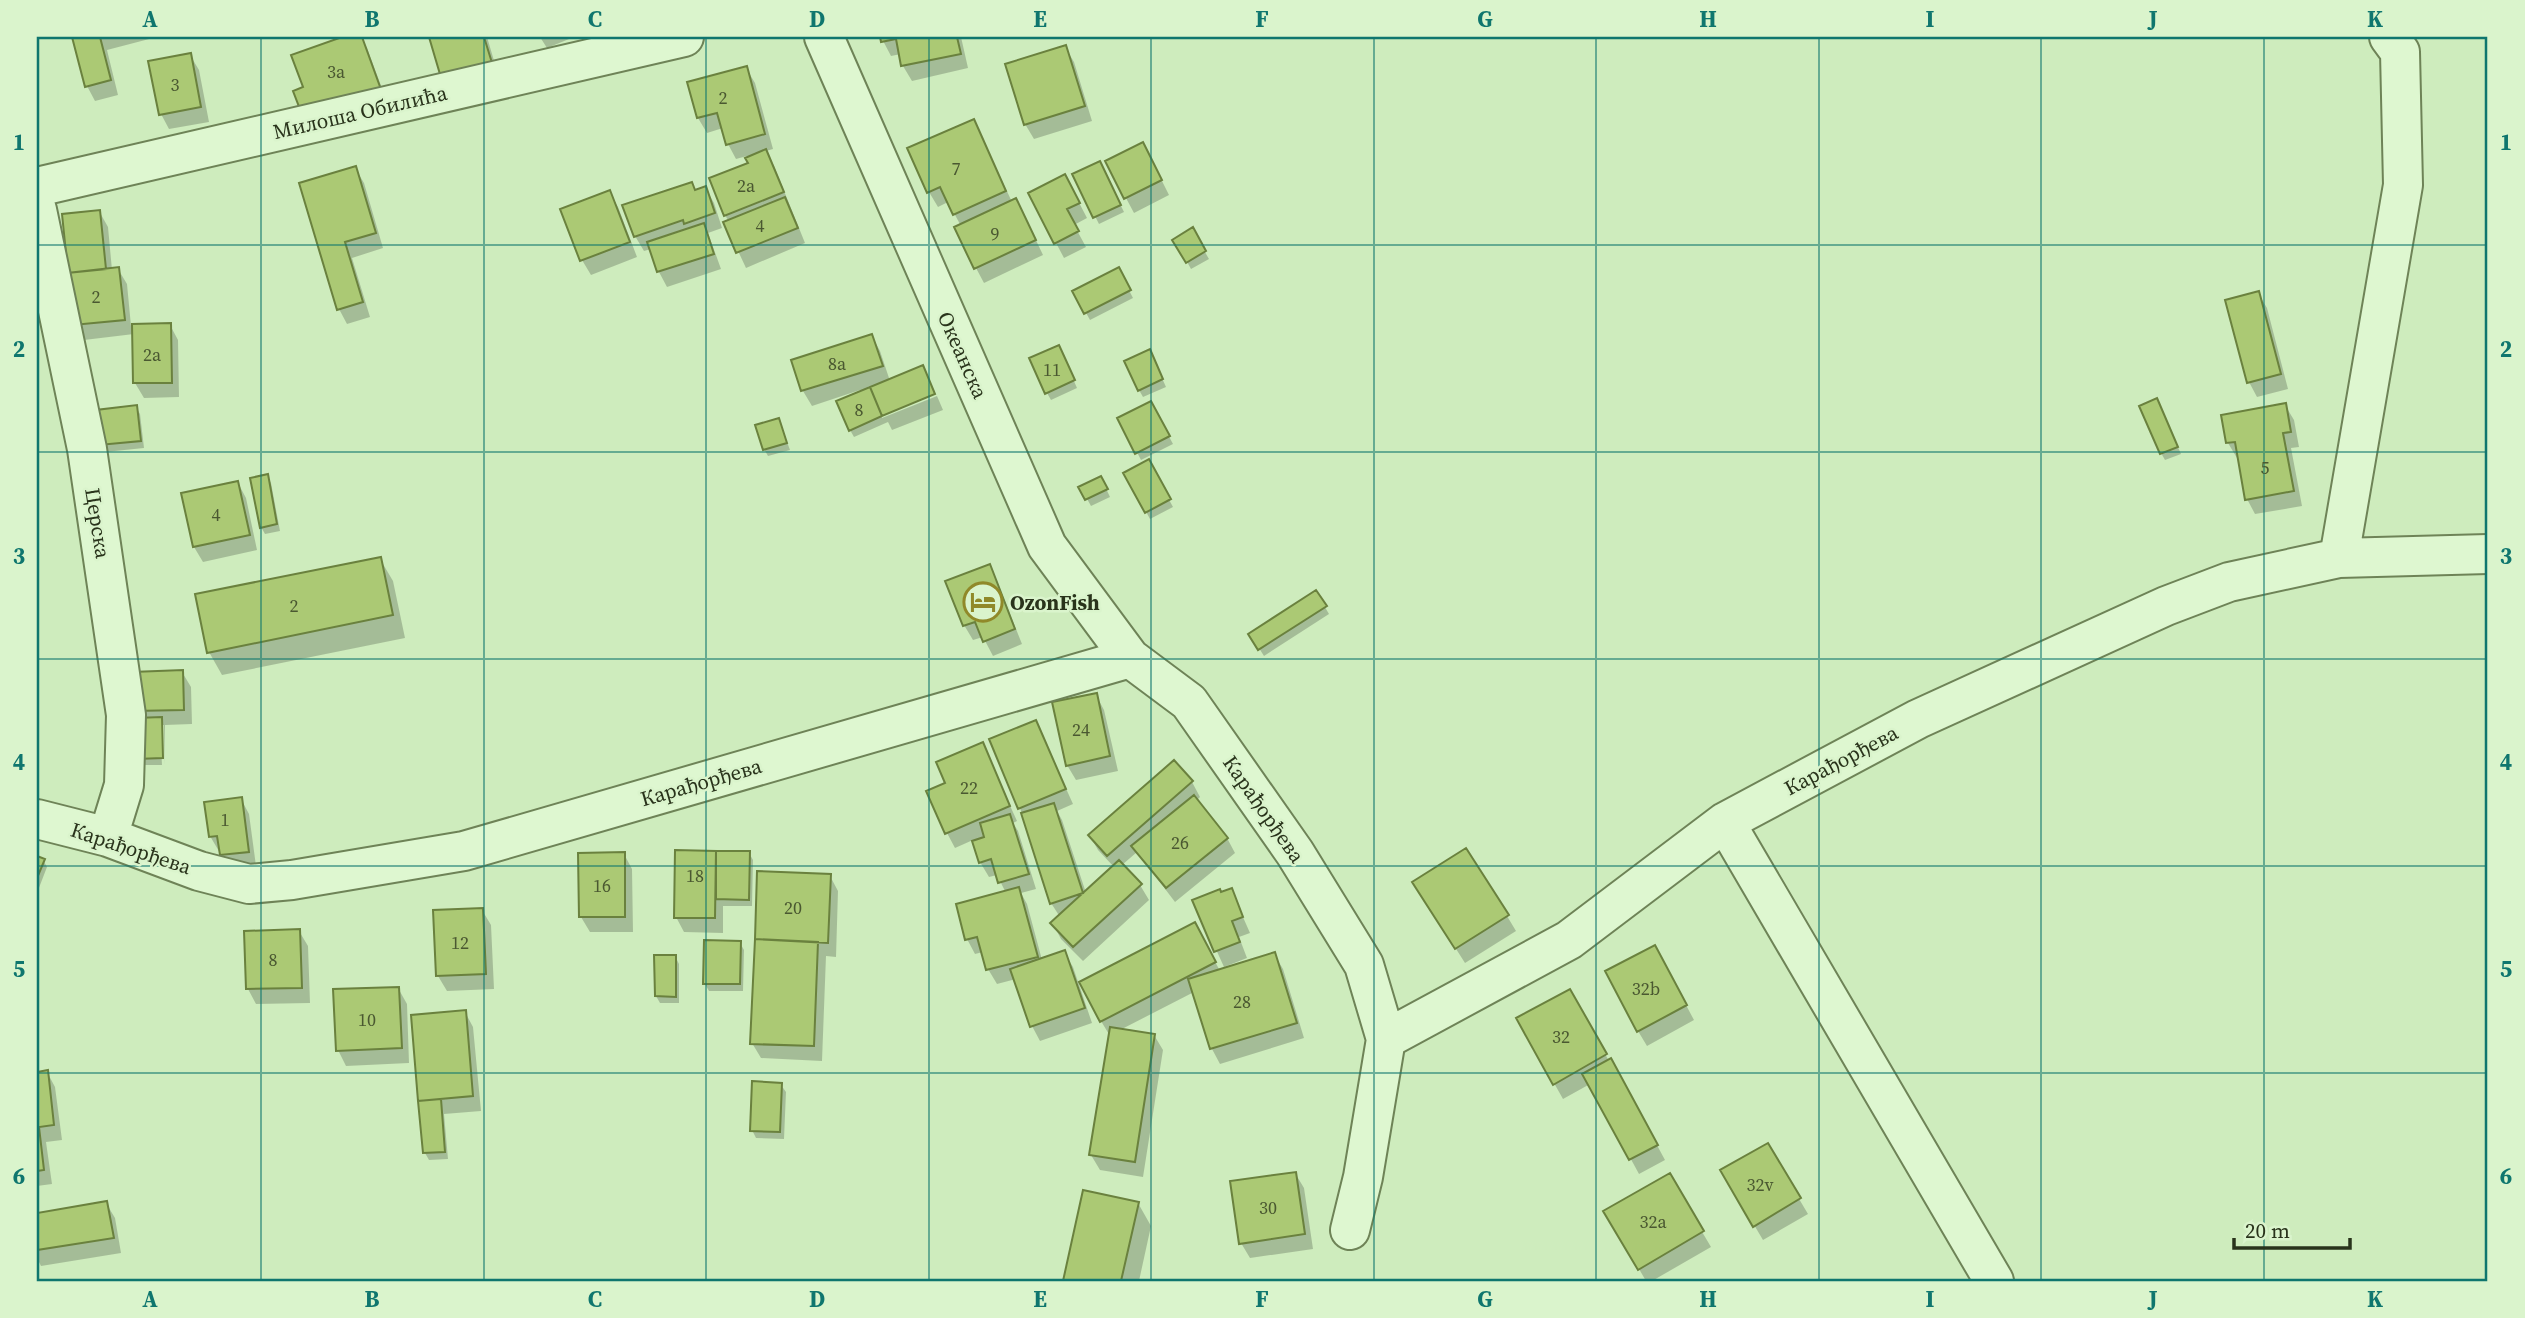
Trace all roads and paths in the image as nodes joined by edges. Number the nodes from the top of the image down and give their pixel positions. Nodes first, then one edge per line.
1 (684, 37) edge
2 (824, 37) edge
3 (2389, 37) edge
4 (37, 187) edge
5 (37, 209) edge
6 (2488, 554) edge
7 (2339, 558) junction
8 (1130, 658) junction
9 (37, 819) edge
10 (1725, 822) junction
11 (108, 837) junction
12 (1386, 1039) junction
13 (1350, 1230) dead end
14 (1994, 1281) edge

1 - 4 street, Милоша Обилића
2 - 8 street, Океанска
3 - 7 street
5 - 11 street, Церска
6 - 7 street, Карађорђева
7 - 10 street, Карађорђева
8 - 11 street, Карађорђева
8 - 12 street, Карађорђева
9 - 11 street, Карађорђева
10 - 12 street, Карађорђева
10 - 14 street
12 - 13 street

